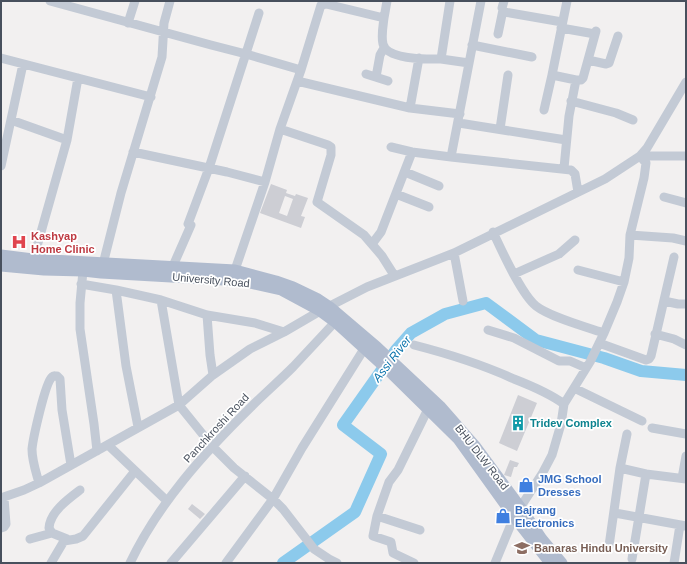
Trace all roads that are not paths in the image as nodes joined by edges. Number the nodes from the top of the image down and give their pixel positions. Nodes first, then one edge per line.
1 (50, 1) edge
2 (135, 1) edge
3 (170, 1) edge
4 (387, 1) edge
5 (450, 1) edge
6 (481, 1) edge
7 (567, 1) edge
8 (503, 6) edge
9 (259, 14) dead end
10 (384, 18) junction
11 (128, 23) junction
12 (561, 25) junction
13 (164, 32) junction
14 (498, 34) dead end
15 (618, 36) dead end
16 (472, 45) junction
17 (384, 48) junction
18 (246, 54) junction
19 (1, 58) edge
20 (419, 58) junction
21 (532, 58) dead end
22 (441, 59) junction
23 (588, 60) junction
24 (469, 63) junction
25 (23, 64) junction
26 (301, 70) junction
27 (366, 74) dead end
28 (508, 75) dead end
29 (552, 75) junction
30 (376, 77) junction
31 (78, 78) junction
32 (576, 80) junction
33 (297, 81) junction
34 (388, 81) dead end
35 (686, 82) edge
36 (151, 97) junction
37 (571, 101) junction
38 (410, 108) junction
39 (544, 110) dead end
40 (459, 119) junction
41 (11, 120) junction
42 (634, 120) dead end
43 (280, 129) junction
44 (500, 129) junction
45 (67, 140) junction
46 (566, 140) junction
47 (391, 148) dead end
48 (133, 152) junction
49 (412, 152) junction
50 (640, 156) junction
51 (686, 156) edge
52 (451, 157) junction
53 (1, 164) edge
54 (209, 168) junction
55 (564, 168) junction
56 (405, 172) junction
57 (265, 182) junction
58 (439, 186) dead end
59 (578, 192) junction
60 (396, 194) junction
61 (664, 197) dead end
62 (686, 203) edge
63 (429, 207) dead end
64 (493, 232) junction
65 (630, 235) junction
66 (574, 240) dead end
67 (686, 241) edge
68 (372, 244) junction
69 (454, 252) junction
70 (1, 255) edge
71 (674, 257) dead end
72 (32, 264) junction
73 (1, 266) edge
74 (173, 266) junction
75 (102, 268) junction
76 (235, 270) junction
77 (578, 270) dead end
78 (83, 271) junction
79 (514, 274) junction
80 (394, 276) junction
81 (624, 282) junction
82 (81, 284) junction
83 (116, 290) junction
84 (161, 300) junction
85 (463, 301) dead end
86 (664, 301) junction
87 (686, 304) edge
88 (325, 309) junction
89 (207, 315) junction
90 (334, 322) junction
91 (488, 330) dead end
92 (284, 332) junction
93 (604, 333) junction
94 (655, 334) junction
95 (414, 345) dead end
96 (686, 345) edge
97 (598, 346) junction
98 (371, 351) junction
99 (588, 365) junction
100 (392, 374) joint
101 (213, 375) junction
102 (574, 388) junction
103 (564, 404) junction
104 (179, 405) junction
105 (428, 409) junction
106 (642, 421) dead end
107 (138, 427) junction
108 (652, 428) dead end
109 (627, 434) dead end
110 (686, 434) edge
111 (108, 445) junction
112 (212, 447) junction
113 (96, 451) junction
114 (686, 456) edge
115 (71, 465) junction
116 (620, 468) junction
117 (135, 471) junction
118 (646, 474) junction
119 (245, 476) junction
120 (684, 479) edge
121 (39, 483) junction
122 (80, 490) dead end
123 (3, 498) edge
124 (273, 499) junction
125 (167, 501) junction
126 (517, 513) junction
127 (614, 513) junction
128 (377, 516) junction
129 (638, 518) junction
130 (683, 526) edge
131 (1, 528) edge
132 (420, 530) dead end
133 (52, 533) junction
134 (30, 539) dead end
135 (67, 539) junction
136 (609, 546) dead end
137 (318, 552) junction
138 (632, 559) dead end
139 (51, 563) edge
140 (130, 563) edge
141 (171, 563) edge
142 (226, 563) edge
143 (317, 563) edge
144 (337, 563) edge
145 (414, 563) edge
146 (495, 563) edge
147 (550, 563) edge
148 (562, 563) edge
149 (674, 563) edge

1 - 11 street
2 - 11 street
3 - 13 street
4 - 10 street
5 - 22 street
6 - 16 street
7 - 12 street
8 - 12 street
8 - 14 street
9 - 18 street
10 - 17 street
10 - 26 street
11 - 13 street
12 - 23 street
12 - 29 street
13 - 18 street
13 - 36 street
15 - 23 street
16 - 21 street
16 - 24 street
17 - 20 street
17 - 30 street
18 - 26 street
18 - 54 street
19 - 25 street
20 - 22 street
20 - 38 street
22 - 24 street
23 - 32 street
24 - 40 street
25 - 31 street
25 - 41 street
26 - 33 street
27 - 30 street
28 - 44 street
29 - 32 street
29 - 39 street
30 - 34 street
31 - 36 street
31 - 45 street
32 - 37 street
33 - 38 street
33 - 43 street
35 - 50 street
36 - 48 street
37 - 42 street
37 - 46 street
38 - 40 street
40 - 44 street
40 - 52 street
41 - 45 street
41 - 53 street
43 - 57 street
43 - 68 street
44 - 46 street
45 - 72 street
46 - 55 street
47 - 49 street
48 - 54 street
48 - 75 street
49 - 52 street
49 - 56 street
50 - 51 street
50 - 59 street
50 - 65 street
52 - 55 street
54 - 57 street
54 - 74 street
55 - 59 street
56 - 58 street
56 - 60 street
57 - 76 street
59 - 64 street
60 - 63 street
60 - 68 street
61 - 62 street
64 - 69 street
64 - 79 street
65 - 67 street
65 - 81 street
66 - 79 street
68 - 80 street
69 - 80 street
69 - 85 street
70 - 72 main road
71 - 86 street
72 - 73 main road, University Road
72 - 75 main road
72 - 78 main road, University Road
74 - 75 main road
74 - 76 main road
75 - 78 main road, University Road
75 - 88 main road, University Road
76 - 88 main road
77 - 81 street
78 - 82 street
79 - 93 street
80 - 88 street
81 - 93 street
82 - 83 street
82 - 113 street
83 - 84 street
83 - 107 street
84 - 89 street
84 - 104 street
86 - 87 street
86 - 94 street
88 - 90 main road, University Road
88 - 92 street
88 - 98 main road
89 - 92 street
89 - 101 street
90 - 98 main road, University Road
90 - 112 street, Panchkroshi Road
91 - 99 street
92 - 101 street
93 - 97 street
94 - 96 street
94 - 97 street
95 - 103 street
97 - 99 street
98 - 100 main road, University Road
98 - 124 street
98 - 126 main road, BHU DLW Road
99 - 102 street
100 - 105 main road, BHU DLW Road
101 - 104 street
102 - 103 street
102 - 106 street
103 - 126 street
104 - 107 street
104 - 112 street
105 - 126 main road, BHU DLW Road
105 - 128 street
107 - 111 street
108 - 110 street
109 - 116 street
111 - 113 street
111 - 117 street
112 - 119 street
112 - 125 street, Panchkroshi Road
113 - 115 street
114 - 120 street
115 - 121 street
115 - 121 street
116 - 118 street
116 - 127 street
117 - 125 street
117 - 135 street
118 - 120 street
118 - 129 street
119 - 124 street
119 - 141 street
121 - 123 street
122 - 133 street
123 - 131 street
124 - 137 street
124 - 142 street
125 - 140 street, Panchkroshi Road
126 - 146 street
126 - 147 main road, BHU DLW Road
126 - 148 main road, BHU DLW Road
127 - 129 street
127 - 136 street
128 - 132 street
128 - 145 street
129 - 130 street
129 - 138 street
130 - 149 street
133 - 134 street
133 - 135 street
135 - 139 street
137 - 143 street
137 - 144 street

